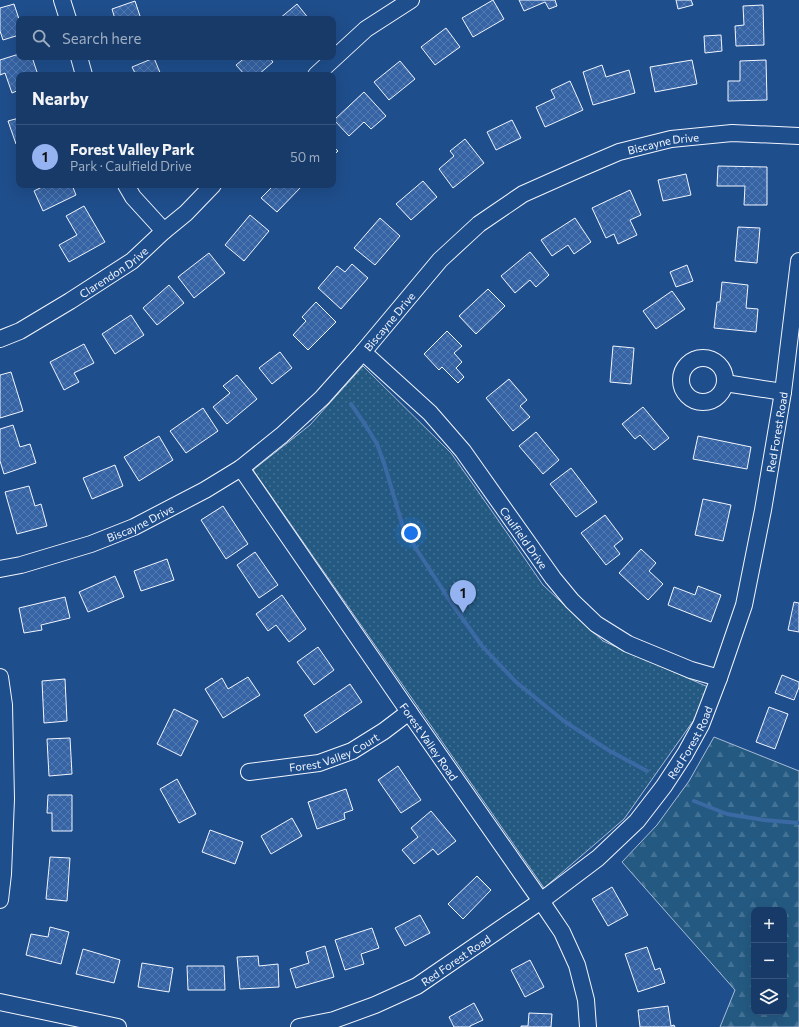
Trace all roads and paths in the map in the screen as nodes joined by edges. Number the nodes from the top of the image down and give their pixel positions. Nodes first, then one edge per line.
1 (62, 0) edge
2 (411, 0) edge
3 (67, 16) edge
4 (336, 57) edge
5 (80, 60) edge
6 (332, 60) edge
7 (83, 72) edge
8 (319, 72) edge
9 (799, 136) edge
10 (128, 188) edge
11 (209, 188) edge
12 (164, 231) junction
13 (799, 262) edge
14 (0, 339) edge
15 (363, 352) junction
16 (725, 383) dead end
17 (783, 392) junction
18 (241, 468) junction
19 (0, 569) edge
20 (0, 677) edge
21 (719, 678) junction
22 (409, 712) junction
23 (249, 772) dead end
24 (0, 900) edge
25 (541, 901) junction
26 (0, 1002) edge
27 (118, 1027) edge
28 (299, 1027) edge
29 (588, 1027) edge

1 - 3 street
2 - 4 street
5 - 7 street
6 - 8 street
9 - 15 street, Biscayne Drive
10 - 12 street
11 - 12 street, Clarendon Drive
12 - 14 street, Clarendon Drive
13 - 17 street, Red Forest Road
15 - 18 street, Biscayne Drive
15 - 21 street, Caulfield Drive
16 - 17 street
17 - 21 street, Red Forest Road
18 - 19 street, Biscayne Drive
18 - 22 street, Forest Valley Road
20 - 24 street
21 - 25 street, Red Forest Road
22 - 23 street, Forest Valley Court
22 - 25 street, Forest Valley Road
25 - 28 street, Red Forest Road
25 - 29 street, Forest Valley Road
26 - 27 street

